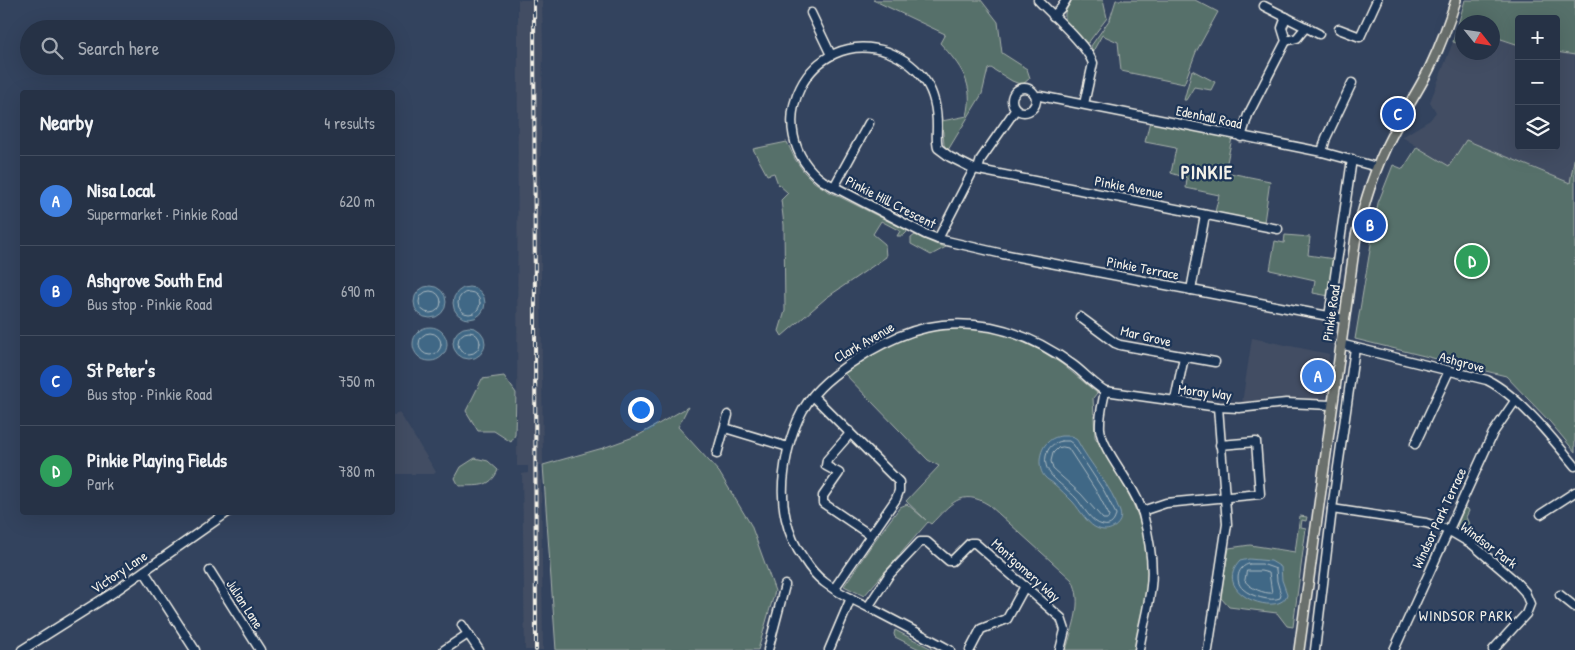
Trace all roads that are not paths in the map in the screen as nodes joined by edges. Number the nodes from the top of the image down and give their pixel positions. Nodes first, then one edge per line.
1 (1038, 0) edge
2 (1066, 0) edge
3 (1377, 0) edge
4 (1456, 0) edge
5 (1264, 6) dead end
6 (811, 14) dead end
7 (1053, 16) junction
8 (1286, 17) junction
9 (1306, 27) junction
10 (1339, 28) dead end
11 (1319, 34) dead end
12 (1286, 41) junction
13 (832, 55) junction
14 (1352, 83) dead end
15 (1036, 97) junction
16 (1084, 104) junction
17 (1016, 109) junction
18 (869, 123) dead end
19 (1241, 137) junction
20 (1322, 152) junction
21 (1352, 159) junction
22 (1377, 167) junction
23 (976, 169) junction
24 (834, 187) junction
25 (1205, 214) junction
26 (1278, 228) dead end
27 (938, 239) junction
28 (1191, 290) junction
29 (1329, 316) junction
30 (1080, 317) dead end
31 (1344, 319) junction
32 (1340, 344) junction
33 (1355, 348) junction
34 (1184, 357) junction
35 (1215, 362) dead end
36 (1449, 371) junction
37 (1105, 391) junction
38 (813, 396) junction
39 (1175, 400) junction
40 (1515, 400) junction
41 (1332, 405) junction
42 (1218, 407) junction
43 (728, 415) dead end
44 (725, 428) junction
45 (849, 431) junction
46 (1414, 444) dead end
47 (1220, 445) junction
48 (788, 447) junction
49 (717, 454) dead end
50 (1575, 466) edge
51 (1575, 492) edge
52 (1225, 498) junction
53 (1332, 509) junction
54 (1142, 512) junction
55 (1541, 514) dead end
56 (224, 515) edge
57 (1448, 530) junction
58 (870, 536) junction
59 (144, 571) junction
60 (210, 571) dead end
61 (785, 585) dead end
62 (1025, 586) junction
63 (834, 589) junction
64 (1560, 595) dead end
65 (851, 598) junction
66 (868, 607) junction
67 (1575, 607) edge
68 (462, 625) dead end
69 (468, 634) junction
70 (22, 650) edge
71 (195, 650) edge
72 (260, 650) edge
73 (444, 650) edge
74 (478, 650) edge
75 (768, 650) edge
76 (829, 650) edge
77 (950, 650) edge
78 (970, 650) edge
79 (1060, 650) edge
80 (1139, 650) edge
81 (1208, 650) edge
82 (1299, 650) edge
83 (1315, 650) edge
84 (1394, 650) edge
85 (1493, 650) edge

1 - 7 street
2 - 7 street
3 - 10 street
4 - 22 main road, Pinkie Road
5 - 8 street
6 - 13 street
7 - 16 street
8 - 9 street
8 - 12 street
9 - 11 street
9 - 12 street
12 - 19 street
13 - 23 street, Pinkie Hill Crescent
13 - 24 street, Pinkie Hill Crescent
14 - 20 street
15 - 16 street, Edenhall Road
15 - 17 street
15 - 17 street, Edenhall Road
16 - 19 street, Edenhall Road
17 - 23 street
18 - 24 street, Pinkie Hill Crescent
19 - 20 street, Edenhall Road
20 - 21 street, Edenhall Road
21 - 22 street, Edenhall Road
21 - 29 street, Pinkie Road
22 - 31 main road, Pinkie Road
23 - 25 street, Pinkie Avenue
23 - 27 street
24 - 27 street, Pinkie Hill Crescent
25 - 26 street, Pinkie Avenue
25 - 28 street
27 - 28 street, Pinkie Terrace
28 - 29 street, Pinkie Terrace
29 - 31 street, Pinkie Terrace
30 - 34 street, Mar Grove
31 - 32 main road, Pinkie Road
32 - 33 street, Ashgrove
32 - 41 main road, Pinkie Road
33 - 36 street, Ashgrove
33 - 53 street, Pinkie Road
34 - 35 street, Mar Grove
34 - 39 street, Mar Grove
36 - 40 street, Ashgrove
36 - 46 street
37 - 38 street, Clark Avenue
37 - 39 street, Moray Way
37 - 54 street
38 - 45 street
38 - 48 street, Clark Avenue
39 - 42 street, Moray Way
40 - 50 street, Ashgrove
40 - 57 street, Windsor Park Terrace
41 - 42 street, Moray Way
41 - 82 main road, Pinkie Road
42 - 47 street
43 - 44 street
44 - 48 street
44 - 49 street
45 - 58 street
45 - 58 street
47 - 52 street
47 - 52 street
48 - 63 street, Clark Avenue
51 - 55 street
52 - 54 street
52 - 81 street
53 - 57 street, Windsor Park
53 - 83 street, Pinkie Road
54 - 80 street
56 - 59 street, Victory Lane
57 - 84 street, Windsor Park Terrace
57 - 85 street, Windsor Park
58 - 63 street
59 - 70 street, Victory Lane
59 - 71 street
60 - 72 street, Julian Lane
61 - 75 street
62 - 66 street, Montgomery Way
62 - 78 street
62 - 79 street, Montgomery Way
63 - 65 street, Clark Avenue
64 - 67 street
65 - 66 street, Clark Avenue
65 - 76 street
66 - 77 street, Clark Avenue
68 - 69 street
69 - 73 street
69 - 74 street

